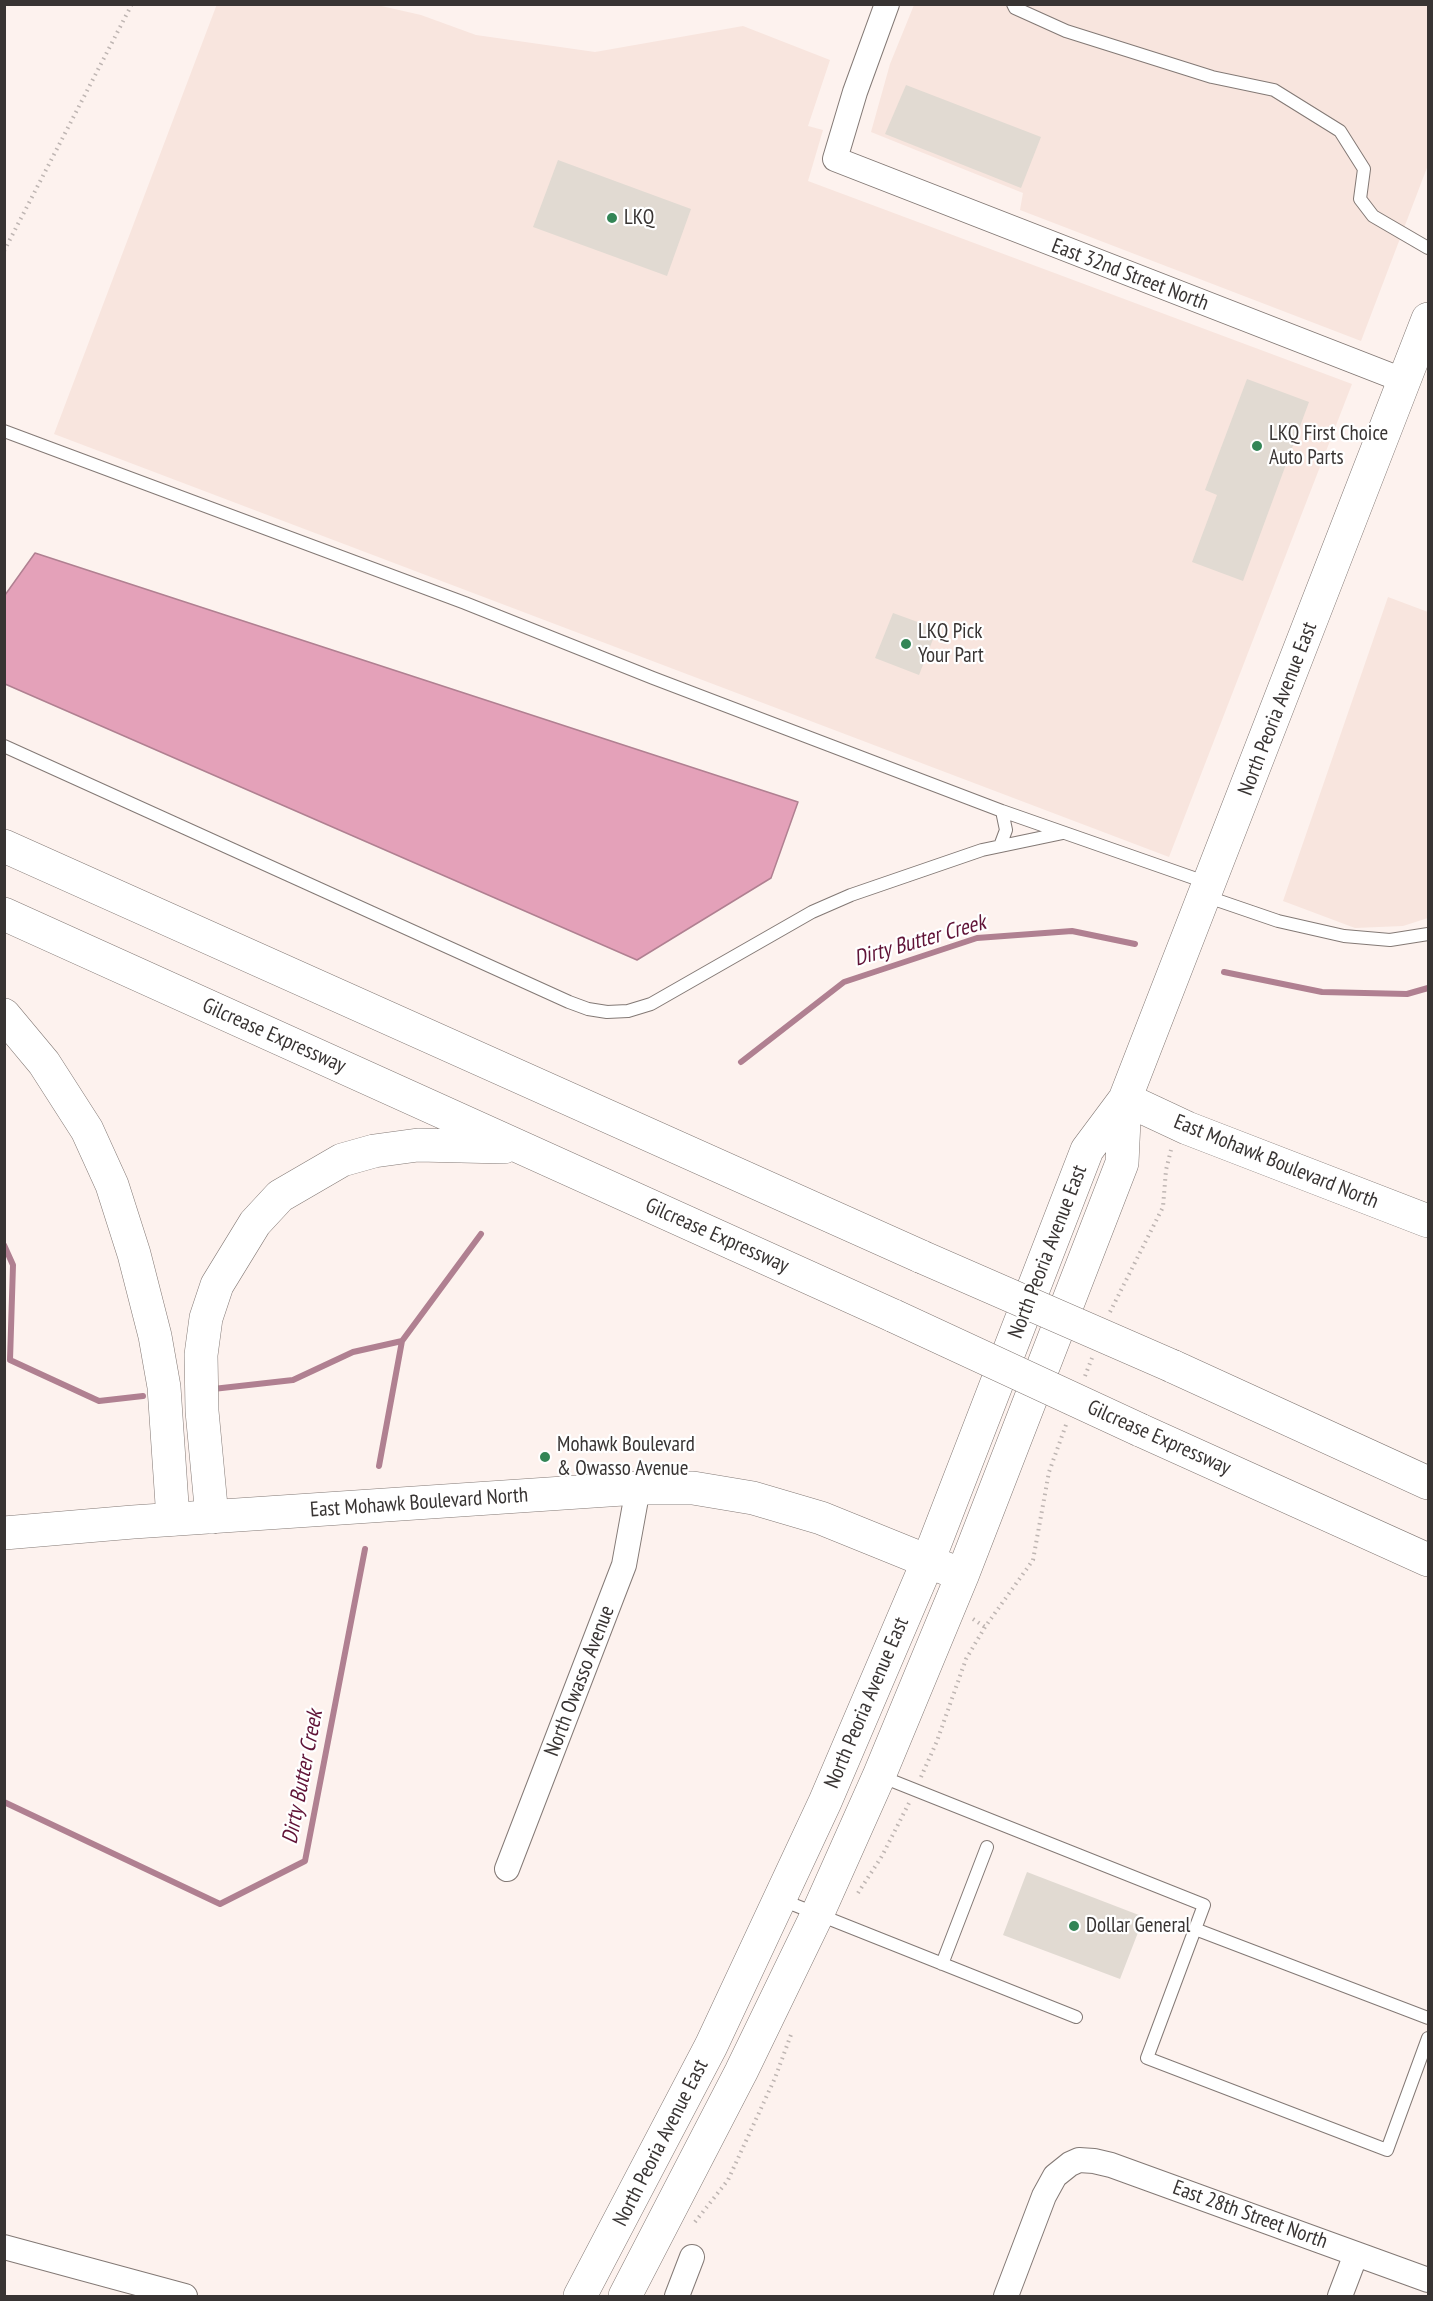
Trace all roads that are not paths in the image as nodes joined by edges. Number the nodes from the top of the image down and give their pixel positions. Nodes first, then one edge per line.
1 (887, 4) edge
2 (1013, 4) edge
3 (1428, 248) edge
4 (1428, 319) edge
5 (1405, 381) junction
6 (4, 431) edge
7 (4, 746) edge
8 (1002, 812) junction
9 (1064, 833) junction
10 (4, 846) edge
11 (1000, 846) junction
12 (1208, 890) junction
13 (4, 914) edge
14 (1428, 934) edge
15 (4, 1015) edge
16 (1125, 1099) junction
17 (518, 1147) junction
18 (1428, 1221) edge
19 (1428, 1483) edge
20 (638, 1488) junction
21 (212, 1517) junction
22 (173, 1519) junction
23 (4, 1533) edge
24 (1428, 1560) edge
25 (928, 1561) junction
26 (962, 1576) junction
27 (879, 1776) junction
28 (987, 1847) dead end
29 (507, 1869) dead end
30 (779, 1898) junction
31 (817, 1915) junction
32 (1195, 1929) junction
33 (942, 1964) junction
34 (1076, 2017) dead end
35 (1428, 2018) edge
36 (1428, 2038) edge
37 (6, 2252) edge
38 (1356, 2254) junction
39 (692, 2258) dead end
40 (1428, 2280) edge
41 (185, 2296) edge
42 (580, 2296) edge
43 (625, 2296) edge
44 (677, 2296) edge
45 (1006, 2296) edge
46 (1340, 2296) edge

1 - 5 street, East 32nd Street North
2 - 3 lane
4 - 5 main road, North Peoria Avenue East
5 - 12 main road, North Peoria Avenue East
6 - 8 lane
7 - 11 lane
8 - 9 lane
8 - 11 lane
9 - 11 lane
9 - 12 lane
10 - 19 main road, bridge
12 - 14 lane
12 - 16 main road, North Peoria Avenue East
13 - 17 main road, Gilcrease Expressway
15 - 22 main road
16 - 18 main road, East Mohawk Boulevard North
16 - 25 main road, North Peoria Avenue East
16 - 26 main road, North Peoria Avenue East
17 - 21 main road
17 - 24 main road, Gilcrease Expressway, bridge
20 - 21 main road, East Mohawk Boulevard North
20 - 25 main road, East Mohawk Boulevard North
20 - 29 street, North Owasso Avenue
21 - 22 main road, East Mohawk Boulevard North
22 - 23 main road, East Mohawk Boulevard North
25 - 26 main road, East Mohawk Boulevard North
25 - 30 main road, North Peoria Avenue East
26 - 27 main road, North Peoria Avenue East
27 - 31 main road, North Peoria Avenue East
27 - 32 lane
28 - 33 lane
30 - 31 lane
30 - 42 main road, North Peoria Avenue East
31 - 33 lane
31 - 43 main road, North Peoria Avenue East
32 - 35 lane
32 - 36 lane
33 - 34 lane
37 - 41 street
38 - 40 street, East 28th Street North
38 - 45 street, East 28th Street North
38 - 46 street
39 - 44 street

